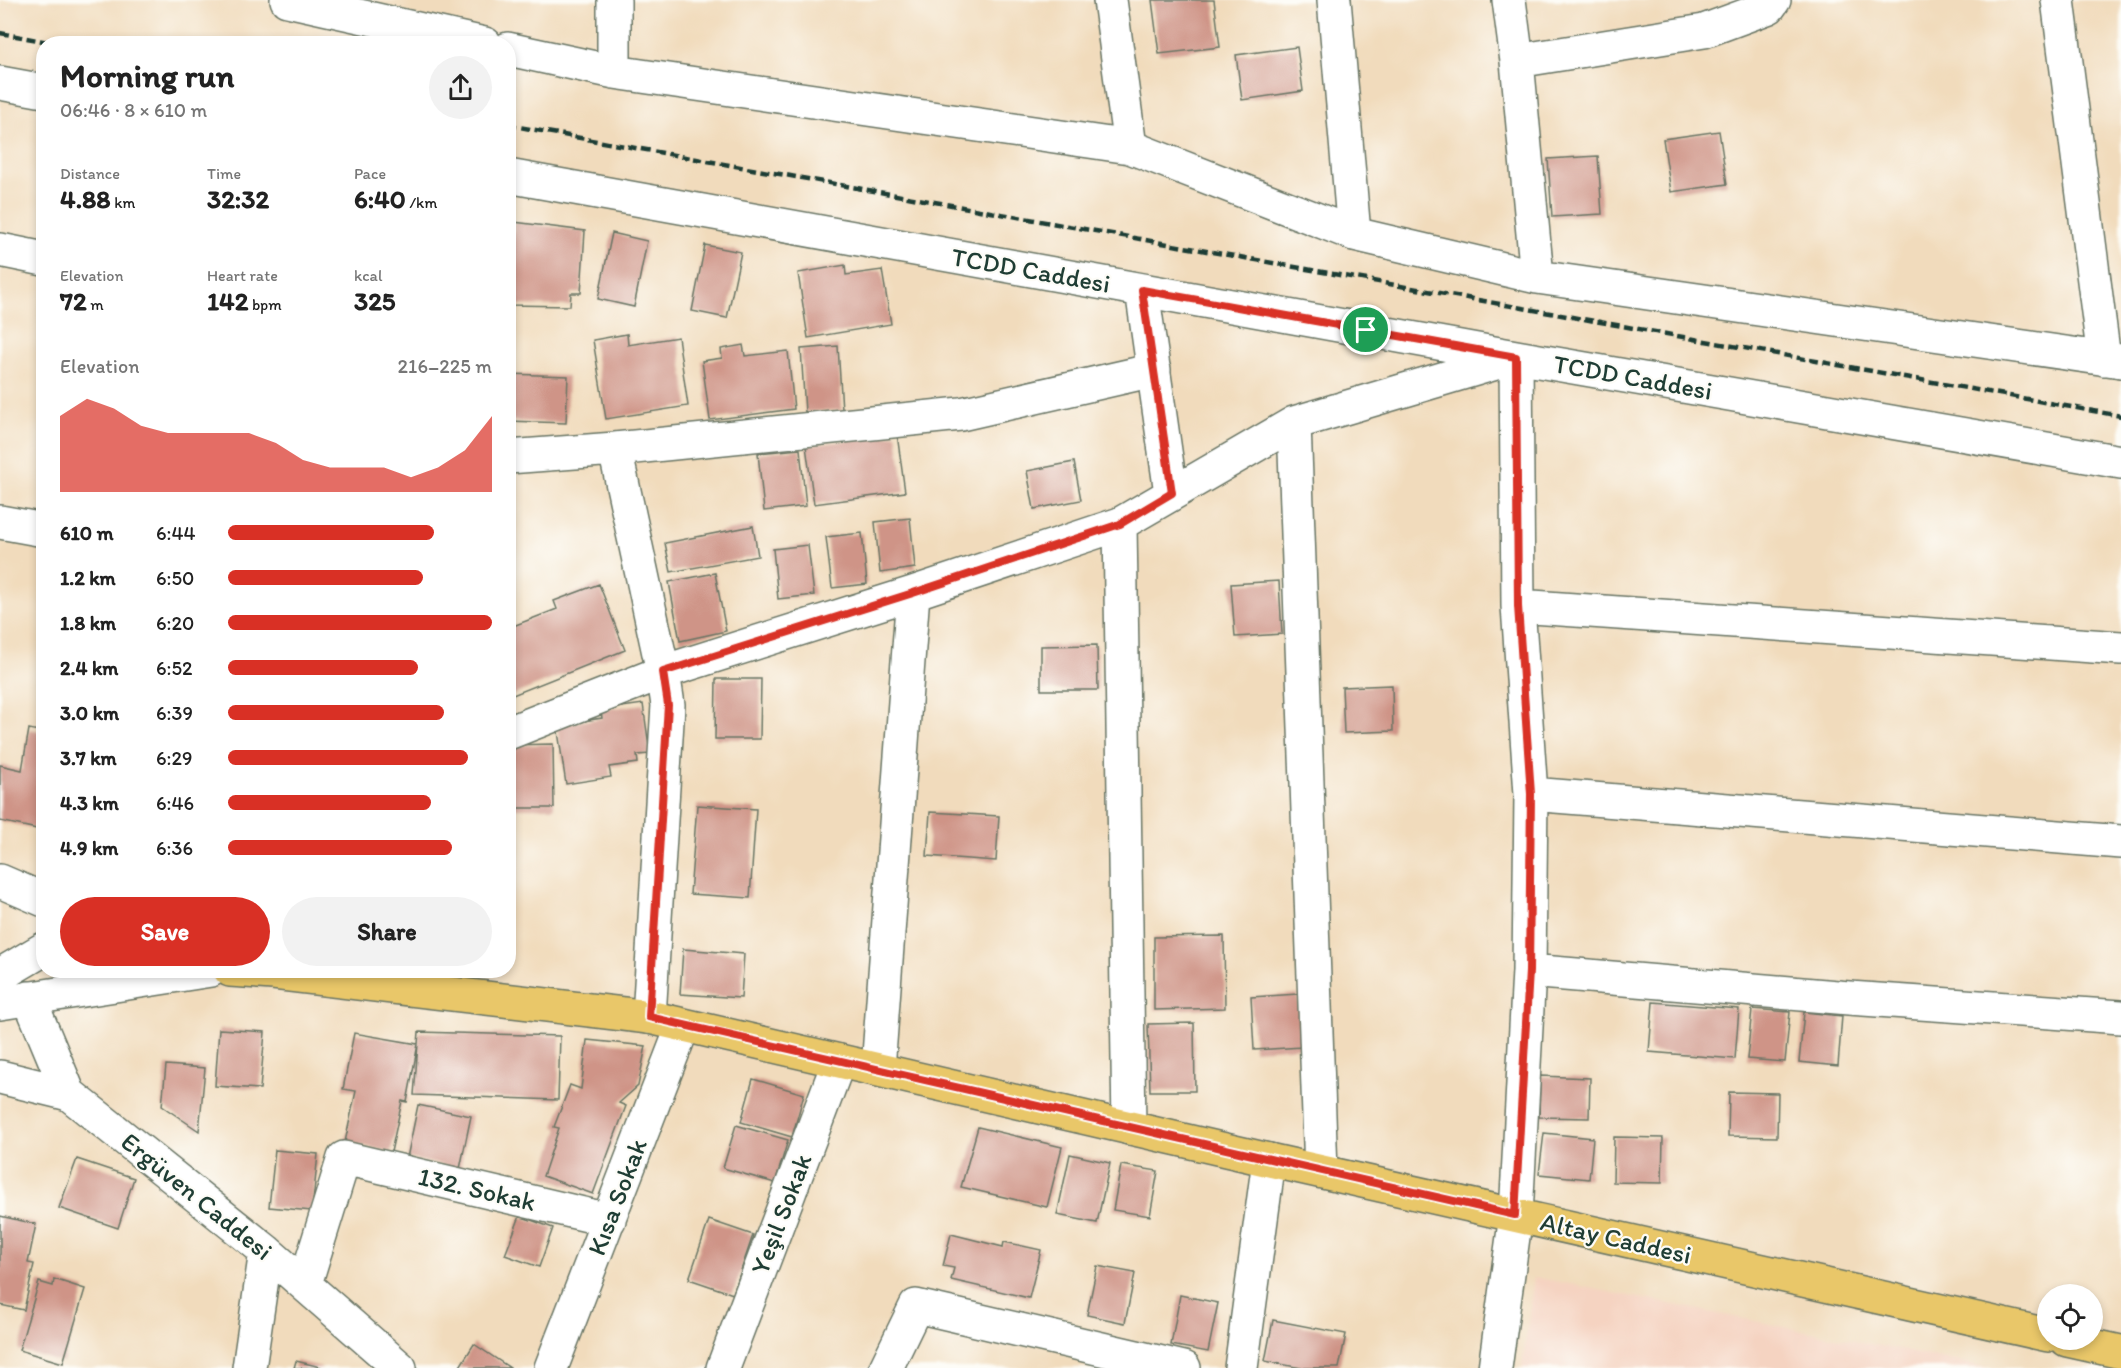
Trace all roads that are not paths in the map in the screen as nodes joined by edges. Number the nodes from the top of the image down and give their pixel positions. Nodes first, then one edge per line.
1 (614, 0) edge
2 (1110, 0) edge
3 (1334, 0) edge
4 (1509, 0) edge
5 (1774, 0) edge
6 (2058, 0) edge
7 (302, 1) edge
8 (451, 36) edge
9 (516, 51) edge
10 (1517, 61) junction
11 (614, 72) junction
12 (0, 83) edge
13 (36, 90) edge
14 (1130, 147) junction
15 (516, 177) edge
16 (1354, 234) junction
17 (0, 250) edge
18 (36, 257) edge
19 (1537, 278) junction
20 (1142, 290) junction
21 (1516, 357) junction
22 (2112, 360) edge
23 (1154, 370) junction
24 (1294, 423) junction
25 (615, 449) junction
26 (516, 456) edge
27 (2121, 462) edge
28 (1172, 493) junction
29 (0, 522) edge
30 (1120, 524) junction
31 (36, 529) edge
32 (913, 593) junction
33 (1518, 606) junction
34 (2121, 648) edge
35 (663, 672) junction
36 (516, 730) edge
37 (1531, 794) junction
38 (2121, 842) edge
39 (0, 881) edge
40 (36, 897) edge
41 (36, 954) edge
42 (1529, 971) junction
43 (0, 975) edge
44 (160, 978) edge
45 (323, 978) edge
46 (15, 1001) edge
47 (649, 1017) junction
48 (2121, 1017) edge
49 (683, 1026) junction
50 (839, 1061) junction
51 (878, 1070) junction
52 (0, 1077) edge
53 (69, 1094) junction
54 (1129, 1128) junction
55 (1269, 1160) junction
56 (1321, 1171) junction
57 (1515, 1215) junction
58 (609, 1220) junction
59 (266, 1251) junction
60 (305, 1284) junction
61 (2037, 1333) edge
62 (2103, 1348) edge
63 (2121, 1352) edge
64 (249, 1368) edge
65 (400, 1368) edge
66 (551, 1368) edge
67 (723, 1368) edge
68 (886, 1368) edge
69 (1184, 1368) edge
70 (1241, 1368) edge
71 (1495, 1368) edge

1 - 11 street
2 - 14 street
3 - 16 street
4 - 10 street
5 - 10 street
6 - 22 street
7 - 8 street
9 - 11 street
10 - 19 street
11 - 14 street
12 - 13 street
14 - 16 street
15 - 20 street, TCDD Caddesi
16 - 19 street
17 - 18 street
19 - 22 street
20 - 21 street, TCDD Caddesi
20 - 23 street
21 - 24 street
21 - 27 street, TCDD Caddesi
21 - 33 street
23 - 25 street
23 - 28 street
24 - 28 street
24 - 56 street
25 - 26 street
25 - 35 street
28 - 30 street
29 - 31 street
30 - 32 street
30 - 54 street
32 - 35 street
32 - 51 street
33 - 34 street
33 - 37 street
35 - 36 street
35 - 47 street
37 - 38 street
37 - 42 street
39 - 40 street
41 - 43 street
42 - 48 street
42 - 57 street
44 - 46 street
45 - 47 main road, Altay Caddesi
46 - 53 street, Ergüven Caddesi
47 - 49 main road, Altay Caddesi
49 - 50 main road, Altay Caddesi
49 - 58 street, Kısa Sokak
50 - 51 main road, Altay Caddesi
50 - 67 street, Yeşil Sokak
51 - 54 main road, Altay Caddesi
52 - 53 street
53 - 59 street, Ergüven Caddesi
54 - 55 main road, Altay Caddesi
55 - 56 main road, Altay Caddesi
55 - 70 street
56 - 57 main road, Altay Caddesi
57 - 61 main road, Altay Caddesi
57 - 71 street
58 - 60 street, 132. Sokak
58 - 66 street, Kısa Sokak
59 - 60 street, Ergüven Caddesi
59 - 64 street
60 - 65 street, Ergüven Caddesi
62 - 63 main road
68 - 69 street

